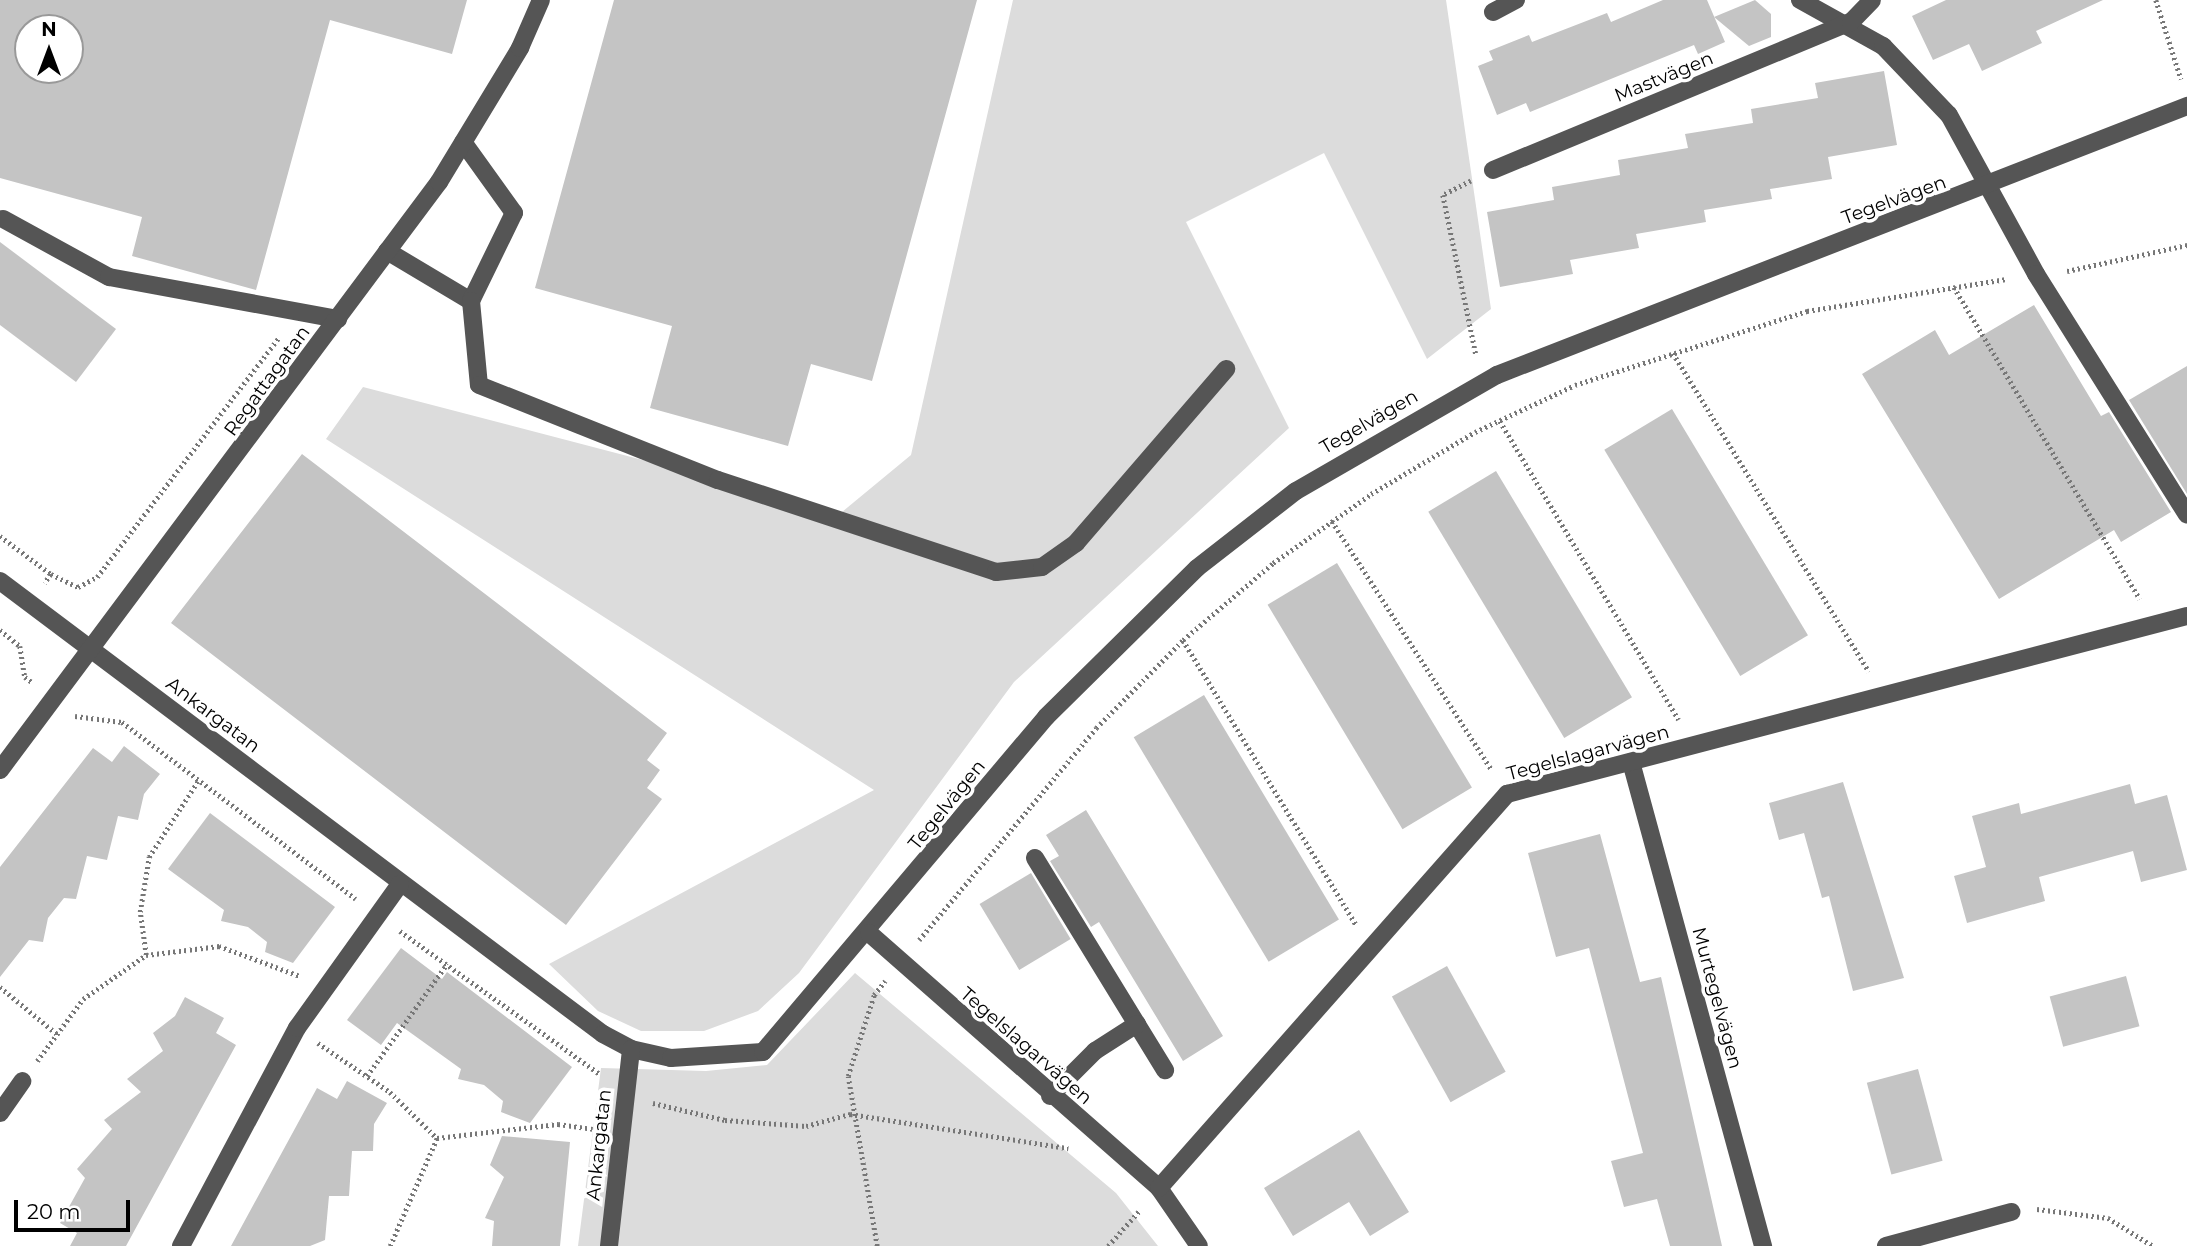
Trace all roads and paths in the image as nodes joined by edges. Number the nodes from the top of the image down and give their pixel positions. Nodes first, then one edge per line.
1 (541, 0) edge
2 (1516, 0) edge
3 (1800, 0) edge
4 (1872, 0) edge
5 (2156, 0) edge
6 (1493, 12) dead end
7 (1850, 22) junction
8 (2183, 86) dead end
9 (2187, 106) edge
10 (463, 142) junction
11 (1493, 170) joint
12 (1989, 188) junction
13 (3, 219) dead end
14 (2187, 245) edge
15 (387, 251) junction
16 (2036, 274) junction
17 (1954, 287) junction
18 (471, 301) junction
19 (338, 319) junction
20 (1673, 353) junction
21 (1226, 369) dead end
22 (1482, 383) junction
23 (1507, 418) junction
24 (1500, 421) junction
25 (2187, 515) edge
26 (1332, 521) junction
27 (0, 580) edge
28 (2187, 617) edge
29 (2156, 625) junction
30 (1183, 640) junction
31 (92, 650) junction
32 (1883, 695) junction
33 (1694, 745) junction
34 (1631, 762) junction
35 (0, 770) edge
36 (198, 781) dead end
37 (1507, 794) junction
38 (1035, 858) dead end
39 (400, 884) junction
40 (869, 933) junction
41 (1371, 948) junction
42 (146, 956) junction
43 (901, 962) junction
44 (447, 964) dead end
45 (0, 987) edge
46 (325, 991) junction
47 (1137, 1024) junction
48 (297, 1028) junction
49 (57, 1034) junction
50 (631, 1049) junction
51 (762, 1052) joint
52 (1165, 1070) dead end
53 (367, 1076) junction
54 (22, 1081) joint
55 (1050, 1096) junction
56 (0, 1114) edge
57 (850, 1114) junction
58 (621, 1133) junction
59 (437, 1138) junction
60 (1122, 1157) junction
61 (1159, 1188) junction
62 (2011, 1212) joint
63 (181, 1246) edge
64 (390, 1246) edge
65 (609, 1246) edge
66 (877, 1246) edge
67 (1108, 1246) edge
68 (1199, 1246) edge
69 (1763, 1246) edge
70 (1886, 1246) edge
71 (2153, 1246) edge

1 - 10 street, Regattagatan
2 - 6 street
3 - 7 street
4 - 7 street, Mastvägen
5 - 8 path
7 - 11 street, Mastvägen
7 - 12 street
9 - 12 street, Tegelvägen
10 - 15 street, Regattagatan
10 - 18 street
11 - 22 path
12 - 16 street
12 - 22 street, Tegelvägen
13 - 19 street
14 - 16 path
15 - 18 street
15 - 19 street, Regattagatan
16 - 17 path
16 - 25 street
17 - 20 path
17 - 29 path
18 - 21 street
19 - 31 street, Regattagatan
20 - 23 path
20 - 32 path
22 - 23 path
22 - 40 street, Tegelvägen
23 - 24 path
24 - 26 path
24 - 33 path
26 - 30 path
26 - 37 path
27 - 31 street, Ankargatan
28 - 29 street, Tegelslagarvägen
29 - 32 street, Tegelslagarvägen
30 - 41 path
30 - 43 path
31 - 35 street, Regattagatan
31 - 39 street, Ankargatan
32 - 33 street, Tegelslagarvägen
33 - 34 street, Tegelslagarvägen
34 - 37 street, Tegelslagarvägen
34 - 69 street, Murtegelvägen
36 - 42 path
37 - 41 street, Tegelslagarvägen
38 - 47 street
39 - 46 street
39 - 50 street, Ankargatan
40 - 43 street, Tegelslagarvägen
40 - 51 street, Tegelvägen
41 - 61 street, Tegelslagarvägen
42 - 46 path
42 - 49 path
43 - 55 street, Tegelslagarvägen
43 - 57 path
44 - 53 path
45 - 49 path
46 - 48 street
47 - 52 street
47 - 55 street
48 - 53 path
48 - 63 street
49 - 54 path
50 - 51 street, Ankargatan
50 - 58 street, Ankargatan
53 - 59 path
54 - 56 street
55 - 60 street, Tegelslagarvägen
57 - 60 path
57 - 66 path
58 - 59 path
58 - 65 street, Ankargatan
59 - 64 path
60 - 61 street, Tegelslagarvägen
61 - 67 path
61 - 68 street, Tegelslagarvägen
62 - 70 street
62 - 71 path

